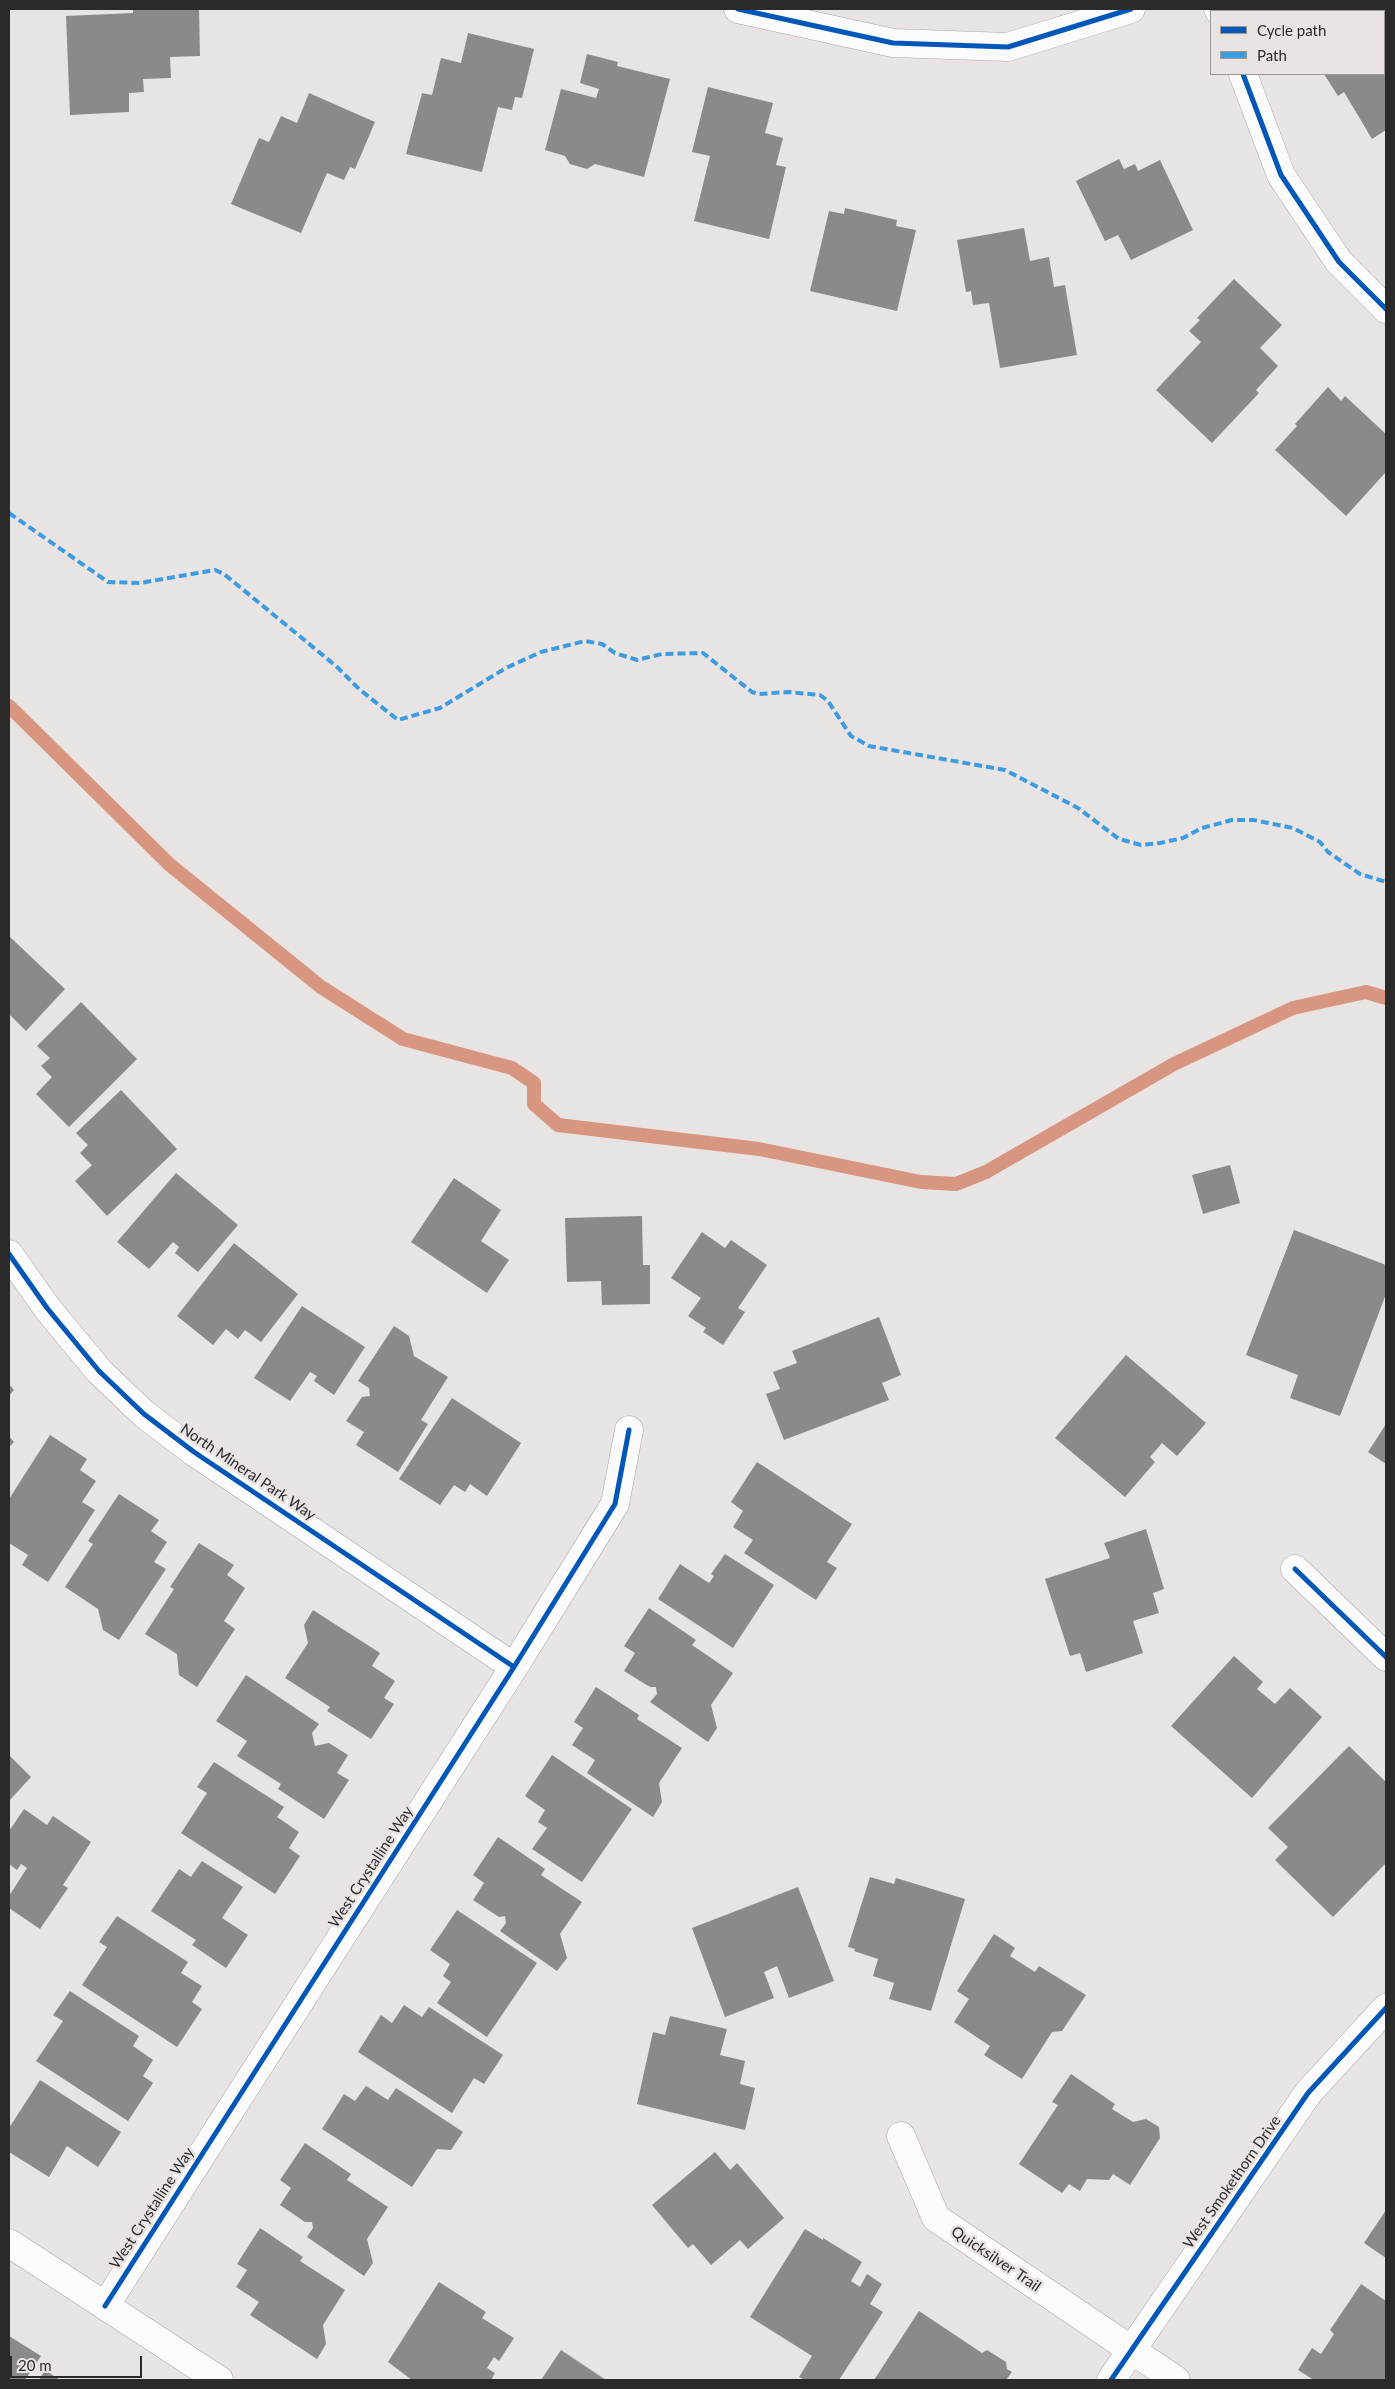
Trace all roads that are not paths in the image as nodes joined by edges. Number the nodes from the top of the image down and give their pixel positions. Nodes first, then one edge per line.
1 (738, 9) edge
2 (1131, 9) edge
3 (1243, 75) edge
4 (1386, 309) edge
5 (9, 1254) edge
6 (629, 1430) dead end
7 (1295, 1569) dead end
8 (1386, 1657) edge
9 (514, 1667) junction
10 (1386, 2008) edge
11 (901, 2136) dead end
12 (9, 2243) edge
13 (104, 2306) junction
14 (1130, 2350) junction
15 (219, 2380) edge
16 (1111, 2380) edge
17 (1176, 2380) edge

1 - 2 street
3 - 4 street
5 - 9 street, North Mineral Park Way
6 - 9 street, West Crystalline Way
7 - 8 street
9 - 13 street, West Crystalline Way
10 - 14 street, West Smokethorn Drive
11 - 14 street, Quicksilver Trail
12 - 13 street
13 - 15 street
14 - 16 street, West Smokethorn Drive
14 - 17 street, Quicksilver Trail

